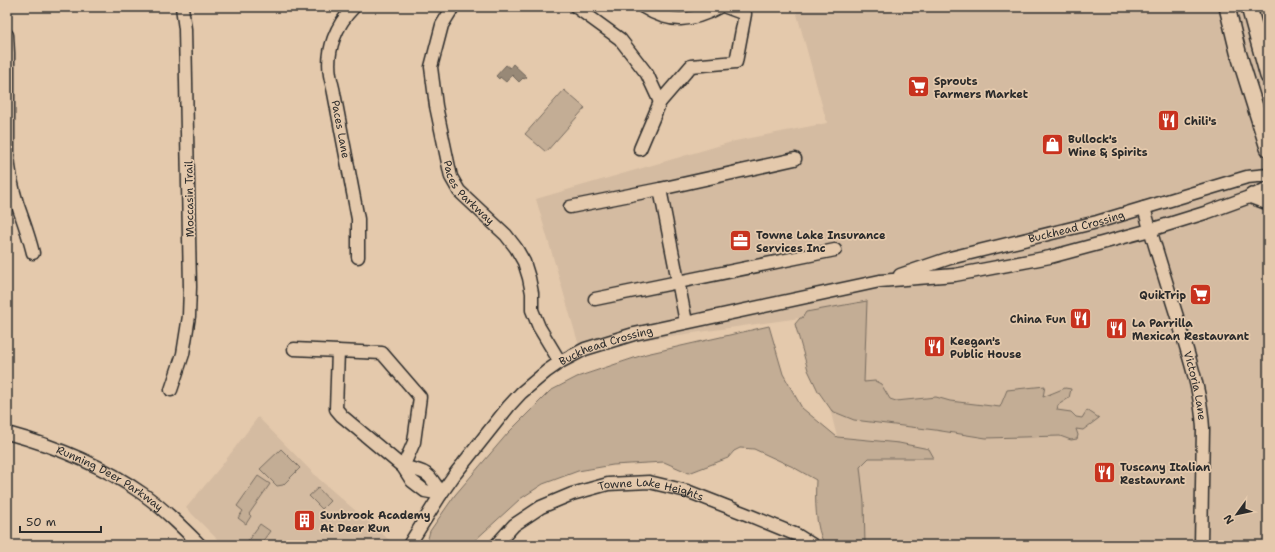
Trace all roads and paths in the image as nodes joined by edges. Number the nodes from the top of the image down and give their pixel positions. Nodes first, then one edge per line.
1 (182, 7) edge
2 (354, 7) edge
3 (453, 7) edge
4 (576, 7) edge
5 (643, 7) edge
6 (720, 7) edge
7 (726, 7) edge
8 (1227, 7) edge
9 (1248, 7) edge
10 (7, 35) edge
11 (1268, 76) edge
12 (660, 102) junction
13 (1268, 148) edge
14 (640, 149) dead end
15 (795, 159) dead end
16 (1268, 175) edge
17 (1268, 188) edge
18 (660, 189) junction
19 (1252, 196) junction
20 (1268, 202) edge
21 (570, 207) dead end
22 (1144, 208) junction
23 (1150, 230) junction
24 (835, 250) dead end
25 (33, 253) dead end
26 (358, 257) dead end
27 (886, 280) junction
28 (678, 282) junction
29 (595, 299) dead end
30 (686, 322) junction
31 (294, 349) dead end
32 (338, 351) junction
33 (560, 362) junction
34 (171, 390) dead end
35 (7, 433) edge
36 (402, 467) junction
37 (441, 494) junction
38 (200, 545) edge
39 (409, 545) edge
40 (496, 545) edge
41 (813, 545) edge
42 (1201, 545) edge

1 - 34 street, Moccasin Trail
2 - 26 street, Paces Lane
3 - 33 street, Paces Parkway
4 - 12 street
5 - 6 street
7 - 12 street
8 - 13 main road
9 - 11 main road
10 - 25 street
12 - 14 street
15 - 18 street
16 - 22 street, Buckhead Crossing
17 - 19 street, Buckhead Crossing
18 - 21 street
18 - 28 street
19 - 20 main road
19 - 23 street, Buckhead Crossing
22 - 23 street, Victoria Lane
22 - 27 street, Buckhead Crossing
23 - 27 street, Buckhead Crossing
23 - 42 street, Victoria Lane
24 - 28 street
27 - 30 street, Buckhead Crossing
28 - 29 street
28 - 30 street
30 - 33 street, Buckhead Crossing
31 - 32 street
32 - 36 street
32 - 36 street
33 - 37 street, Buckhead Crossing
35 - 38 street, Running Deer Parkway
36 - 37 street
37 - 39 street, Buckhead Crossing
40 - 41 street, Towne Lake Heights

